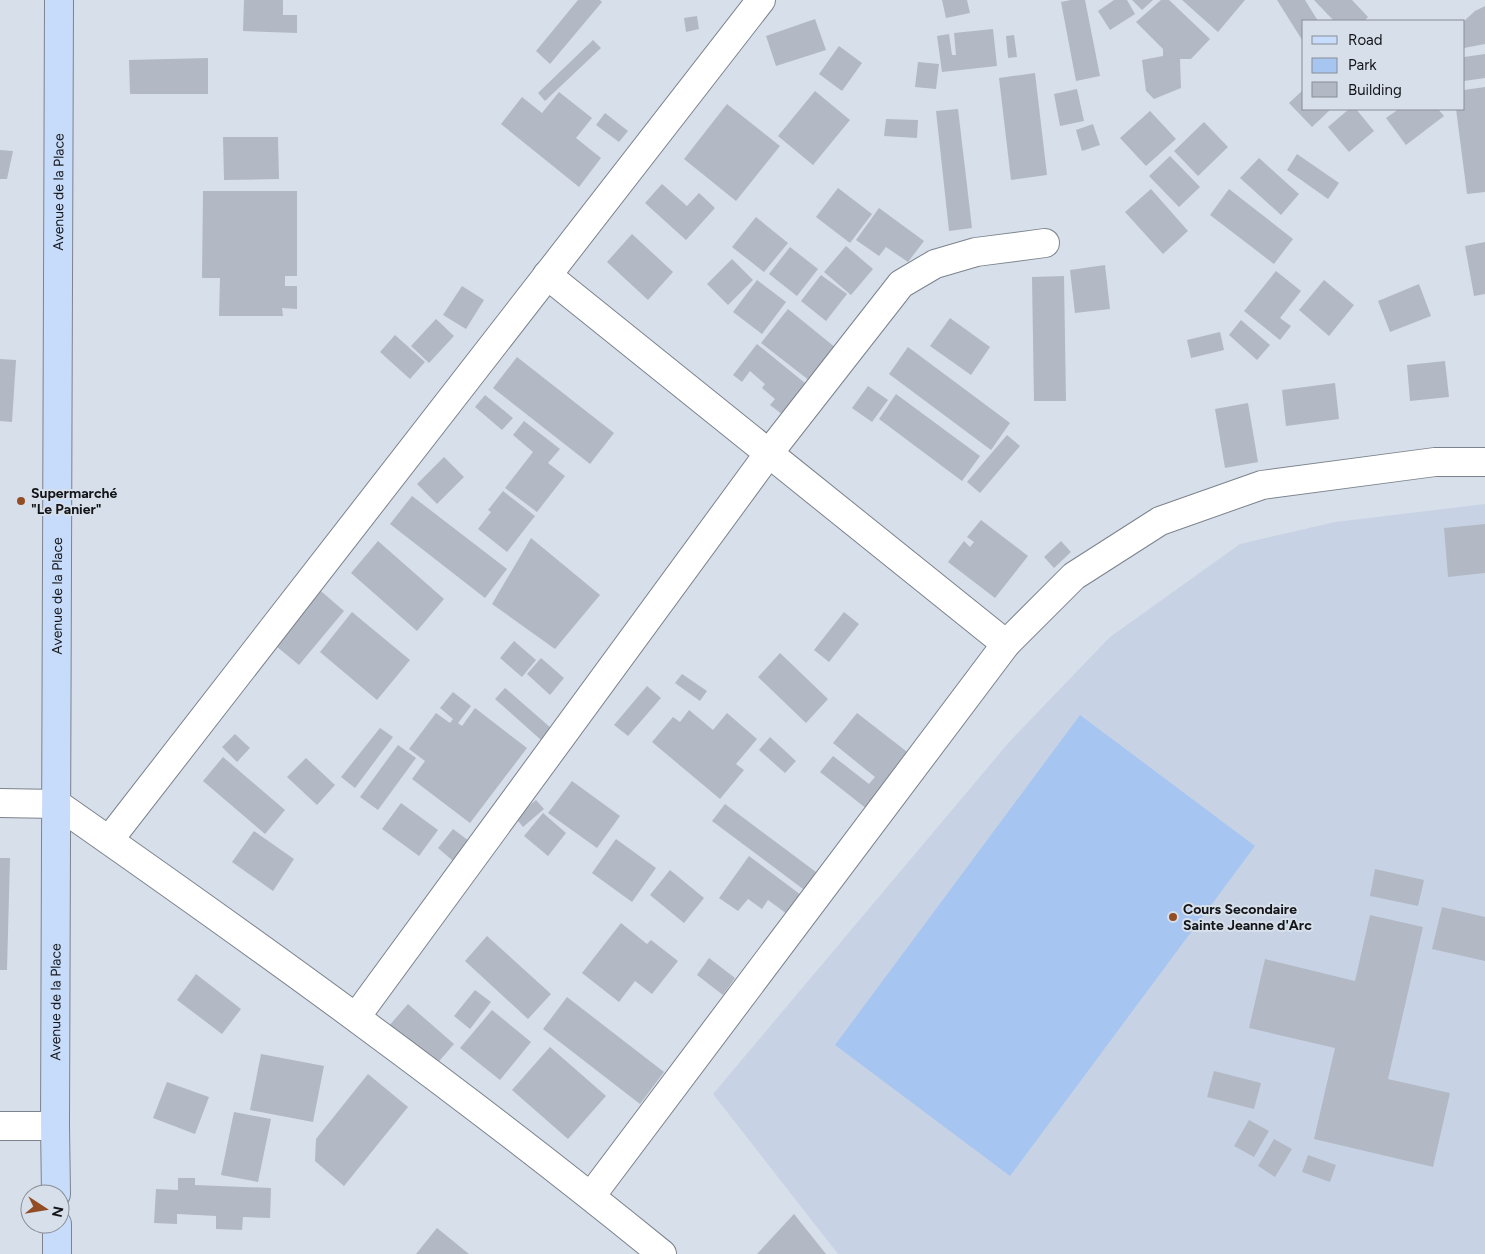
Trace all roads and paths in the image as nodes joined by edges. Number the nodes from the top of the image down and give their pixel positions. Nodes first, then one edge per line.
1 (59, 0) edge
2 (761, 0) edge
3 (1045, 242) dead end
4 (547, 274) junction
5 (769, 453) junction
6 (1485, 462) edge
7 (1006, 644) junction
8 (0, 803) edge
9 (57, 804) junction
10 (109, 840) junction
11 (356, 1017) junction
12 (0, 1126) edge
13 (55, 1126) junction
14 (56, 1184) edge
15 (591, 1196) junction
16 (57, 1234) edge
17 (57, 1254) edge
18 (662, 1254) edge

1 - 9 street, Avenue de la Place
2 - 4 street
3 - 5 street
4 - 5 street
4 - 10 street
5 - 7 street
5 - 11 street
6 - 7 street
7 - 15 street
8 - 9 street
9 - 10 street
9 - 13 street, Avenue de la Place
10 - 11 street
11 - 15 street
12 - 13 street
13 - 14 street, Avenue de la Place
15 - 18 street
16 - 17 street

